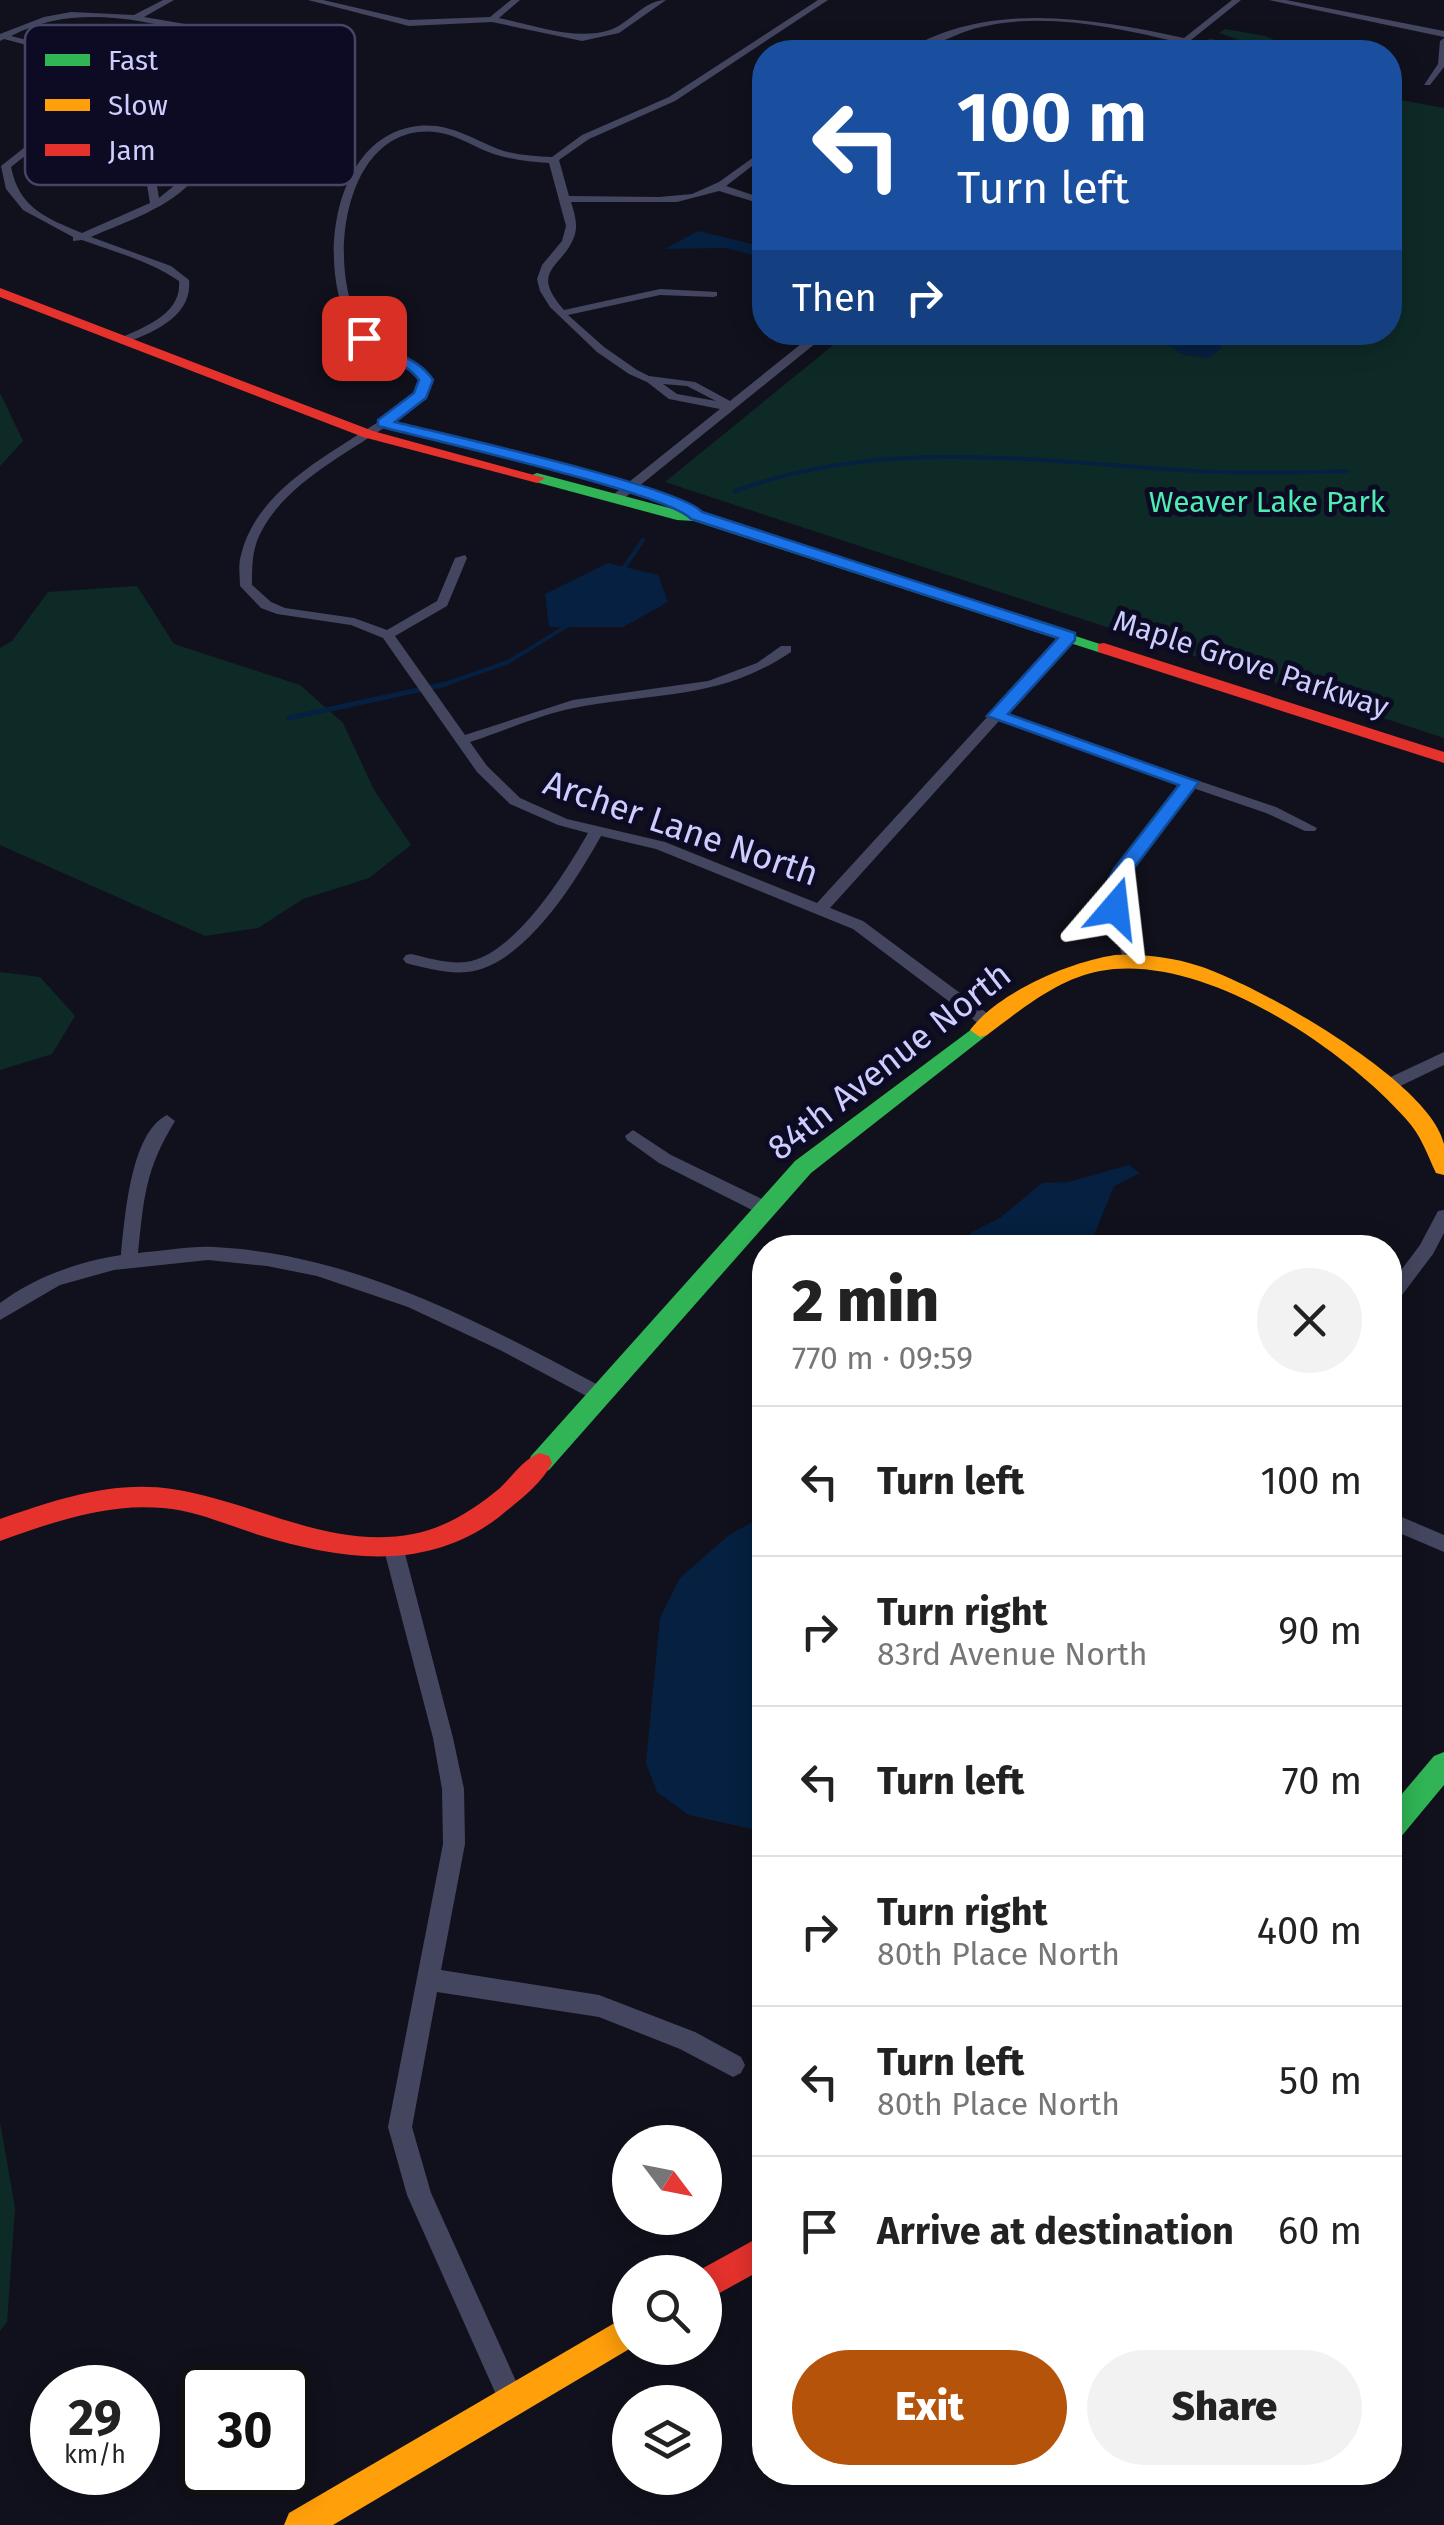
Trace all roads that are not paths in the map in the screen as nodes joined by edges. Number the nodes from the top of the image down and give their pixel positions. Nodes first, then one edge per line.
1 (170, 0) edge
2 (312, 0) edge
3 (516, 0) edge
4 (662, 0) edge
5 (824, 0) edge
6 (1237, 0) edge
7 (1273, 0) edge
8 (332, 2) edge
9 (138, 16) junction
10 (492, 19) junction
11 (171, 25) edge
12 (1, 37) edge
13 (1444, 38) edge
14 (764, 40) edge
15 (928, 40) edge
16 (1182, 40) edge
17 (1187, 40) edge
18 (752, 48) edge
19 (1426, 83) dead end
20 (25, 149) edge
21 (554, 160) junction
22 (752, 162) edge
23 (355, 183) edge
24 (354, 185) edge
25 (718, 187) junction
26 (752, 198) edge
27 (568, 199) junction
28 (155, 202) dead end
29 (78, 239) junction
30 (0, 275) edge
31 (0, 292) edge
32 (713, 294) dead end
33 (564, 313) junction
34 (132, 336) junction
35 (806, 345) edge
36 (730, 407) junction
37 (376, 429) junction
38 (624, 492) junction
39 (461, 558) dead end
40 (388, 635) junction
41 (1069, 636) junction
42 (786, 649) dead end
43 (996, 716) junction
44 (463, 740) junction
45 (1444, 758) edge
46 (1190, 782) junction
47 (1310, 828) dead end
48 (597, 830) junction
49 (821, 908) junction
50 (412, 959) dead end
51 (1130, 961) junction
52 (989, 1022) junction
53 (1444, 1058) edge
54 (1386, 1086) junction
55 (167, 1122) dead end
56 (633, 1136) dead end
57 (1444, 1167) edge
58 (764, 1208) junction
59 (1444, 1216) edge
60 (129, 1260) junction
61 (1402, 1282) edge
62 (0, 1313) edge
63 (599, 1394) junction
64 (1402, 1525) edge
65 (0, 1530) edge
66 (1444, 1544) edge
67 (394, 1550) junction
68 (1444, 1765) edge
69 (1402, 1814) edge
70 (430, 1980) junction
71 (733, 2066) dead end
72 (752, 2258) edge
73 (722, 2276) edge
74 (612, 2341) edge
75 (512, 2401) junction
76 (301, 2525) edge

1 - 9 street
2 - 8 street
3 - 10 street
4 - 10 street
5 - 14 street
6 - 17 street
7 - 13 street
8 - 10 street
9 - 11 street
9 - 12 street
13 - 19 street
15 - 16 street
18 - 21 street
20 - 29 street
21 - 23 street
21 - 27 street
22 - 25 street
24 - 37 street
25 - 26 street
25 - 27 street
27 - 33 street
28 - 29 street
29 - 34 street
30 - 34 main road, Maple Grove Parkway
31 - 34 main road, Maple Grove Parkway
32 - 33 street
33 - 36 street
34 - 37 main road, Maple Grove Parkway
35 - 36 street
36 - 38 street
37 - 38 main road, Maple Grove Parkway
37 - 40 street
38 - 41 main road, Maple Grove Parkway
39 - 40 street
40 - 44 street, Archer Lane North
41 - 43 street
41 - 45 main road, Maple Grove Parkway
42 - 44 street
43 - 46 street
43 - 49 street
44 - 48 street, Archer Lane North
46 - 47 street
46 - 51 street
48 - 49 street, Archer Lane North
48 - 50 street
49 - 52 street, Archer Lane North
51 - 52 main road, 84th Avenue North
51 - 54 main road, 84th Avenue North
52 - 58 main road, 84th Avenue North
53 - 54 street
54 - 57 main road, 84th Avenue North
55 - 60 street
56 - 58 street
58 - 63 main road, 84th Avenue North
59 - 61 street
60 - 62 street
60 - 63 street
63 - 67 main road, 84th Avenue North
64 - 66 street
65 - 67 main road, 84th Avenue North
67 - 70 street
68 - 69 main road
70 - 71 street
70 - 75 street
72 - 73 main road
74 - 75 main road
75 - 76 main road

